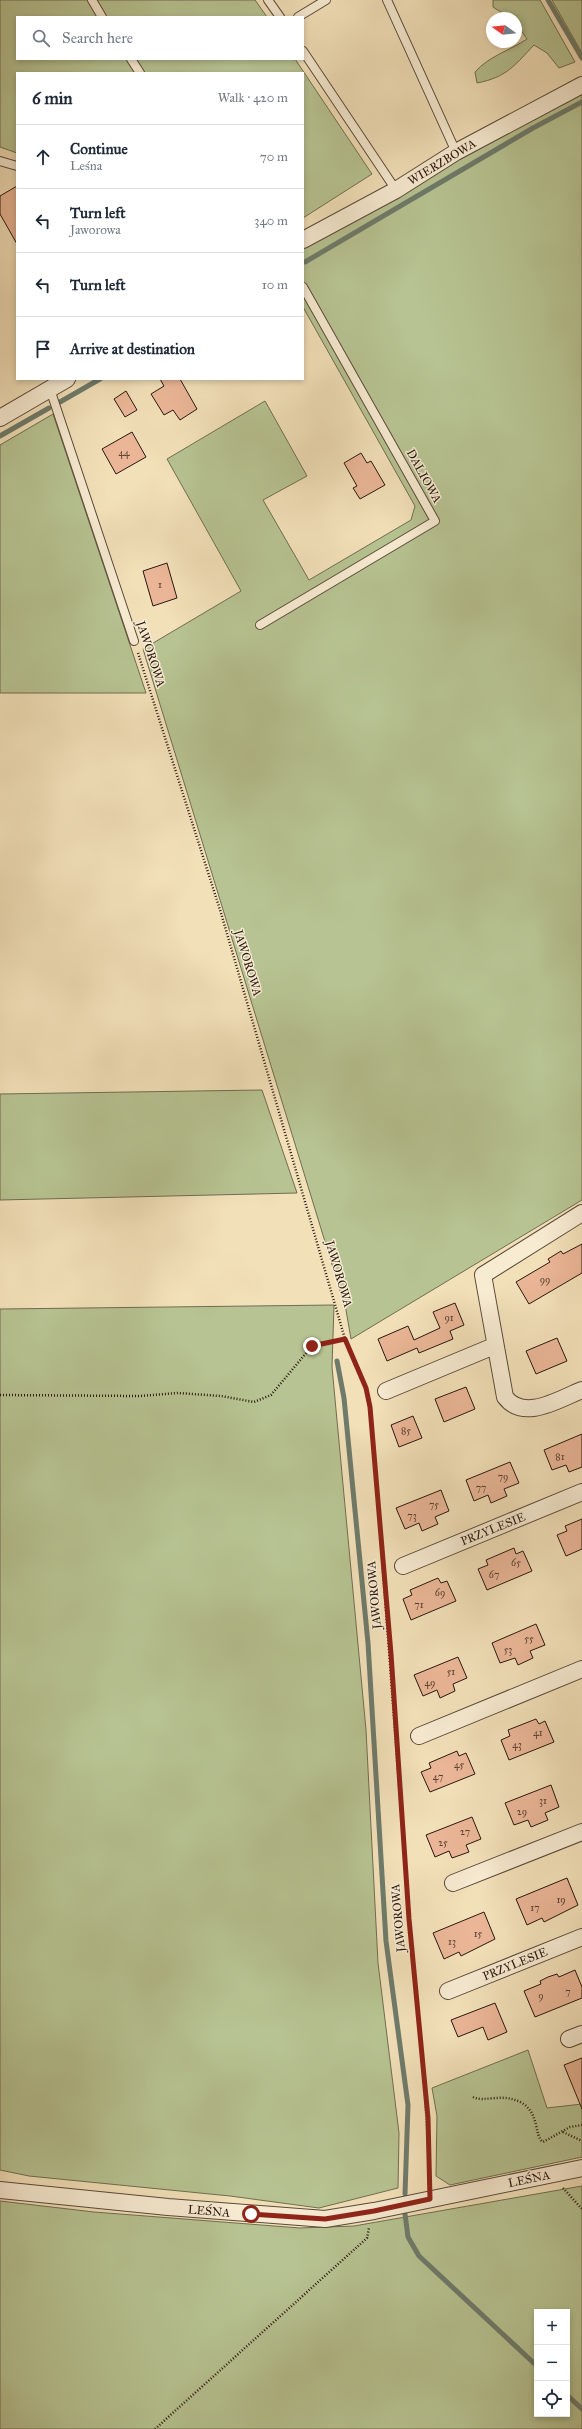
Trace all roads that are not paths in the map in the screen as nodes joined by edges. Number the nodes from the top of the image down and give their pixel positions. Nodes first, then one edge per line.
1 (92, 0) edge
2 (268, 0) edge
3 (326, 0) edge
4 (387, 0) edge
5 (101, 16) edge
6 (279, 16) edge
7 (300, 16) edge
8 (304, 52) edge
9 (132, 60) edge
10 (139, 72) edge
11 (582, 85) edge
12 (456, 152) junction
13 (0, 161) edge
14 (16, 166) edge
15 (396, 190) junction
16 (304, 239) edge
17 (304, 289) edge
18 (65, 380) edge
19 (50, 389) junction
20 (0, 418) edge
21 (260, 625) dead end
22 (134, 641) road end
23 (582, 1213) edge
24 (494, 1346) junction
25 (582, 1390) edge
26 (386, 1391) dead end
27 (582, 1492) edge
28 (403, 1566) dead end
29 (582, 1669) edge
30 (419, 1736) dead end
31 (582, 1832) edge
32 (453, 1884) dead end
33 (582, 1936) edge
34 (448, 1991) dead end
35 (582, 2168) edge
36 (0, 2190) edge

1 - 5 lane
2 - 6 lane
3 - 7 lane
4 - 12 lane
8 - 15 lane
9 - 10 lane
11 - 12 street, WIERZBOWA
12 - 15 street, WIERZBOWA
13 - 14 lane
15 - 16 street, WIERZBOWA
17 - 21 lane, DALIOWA
18 - 19 street
19 - 20 street
19 - 22 lane, JAWOROWA
23 - 24 street
24 - 25 street
24 - 26 street
27 - 28 street, PRZYLESIE
29 - 30 street
31 - 32 street
33 - 34 street, PRZYLESIE
35 - 36 street, LEŚNA

